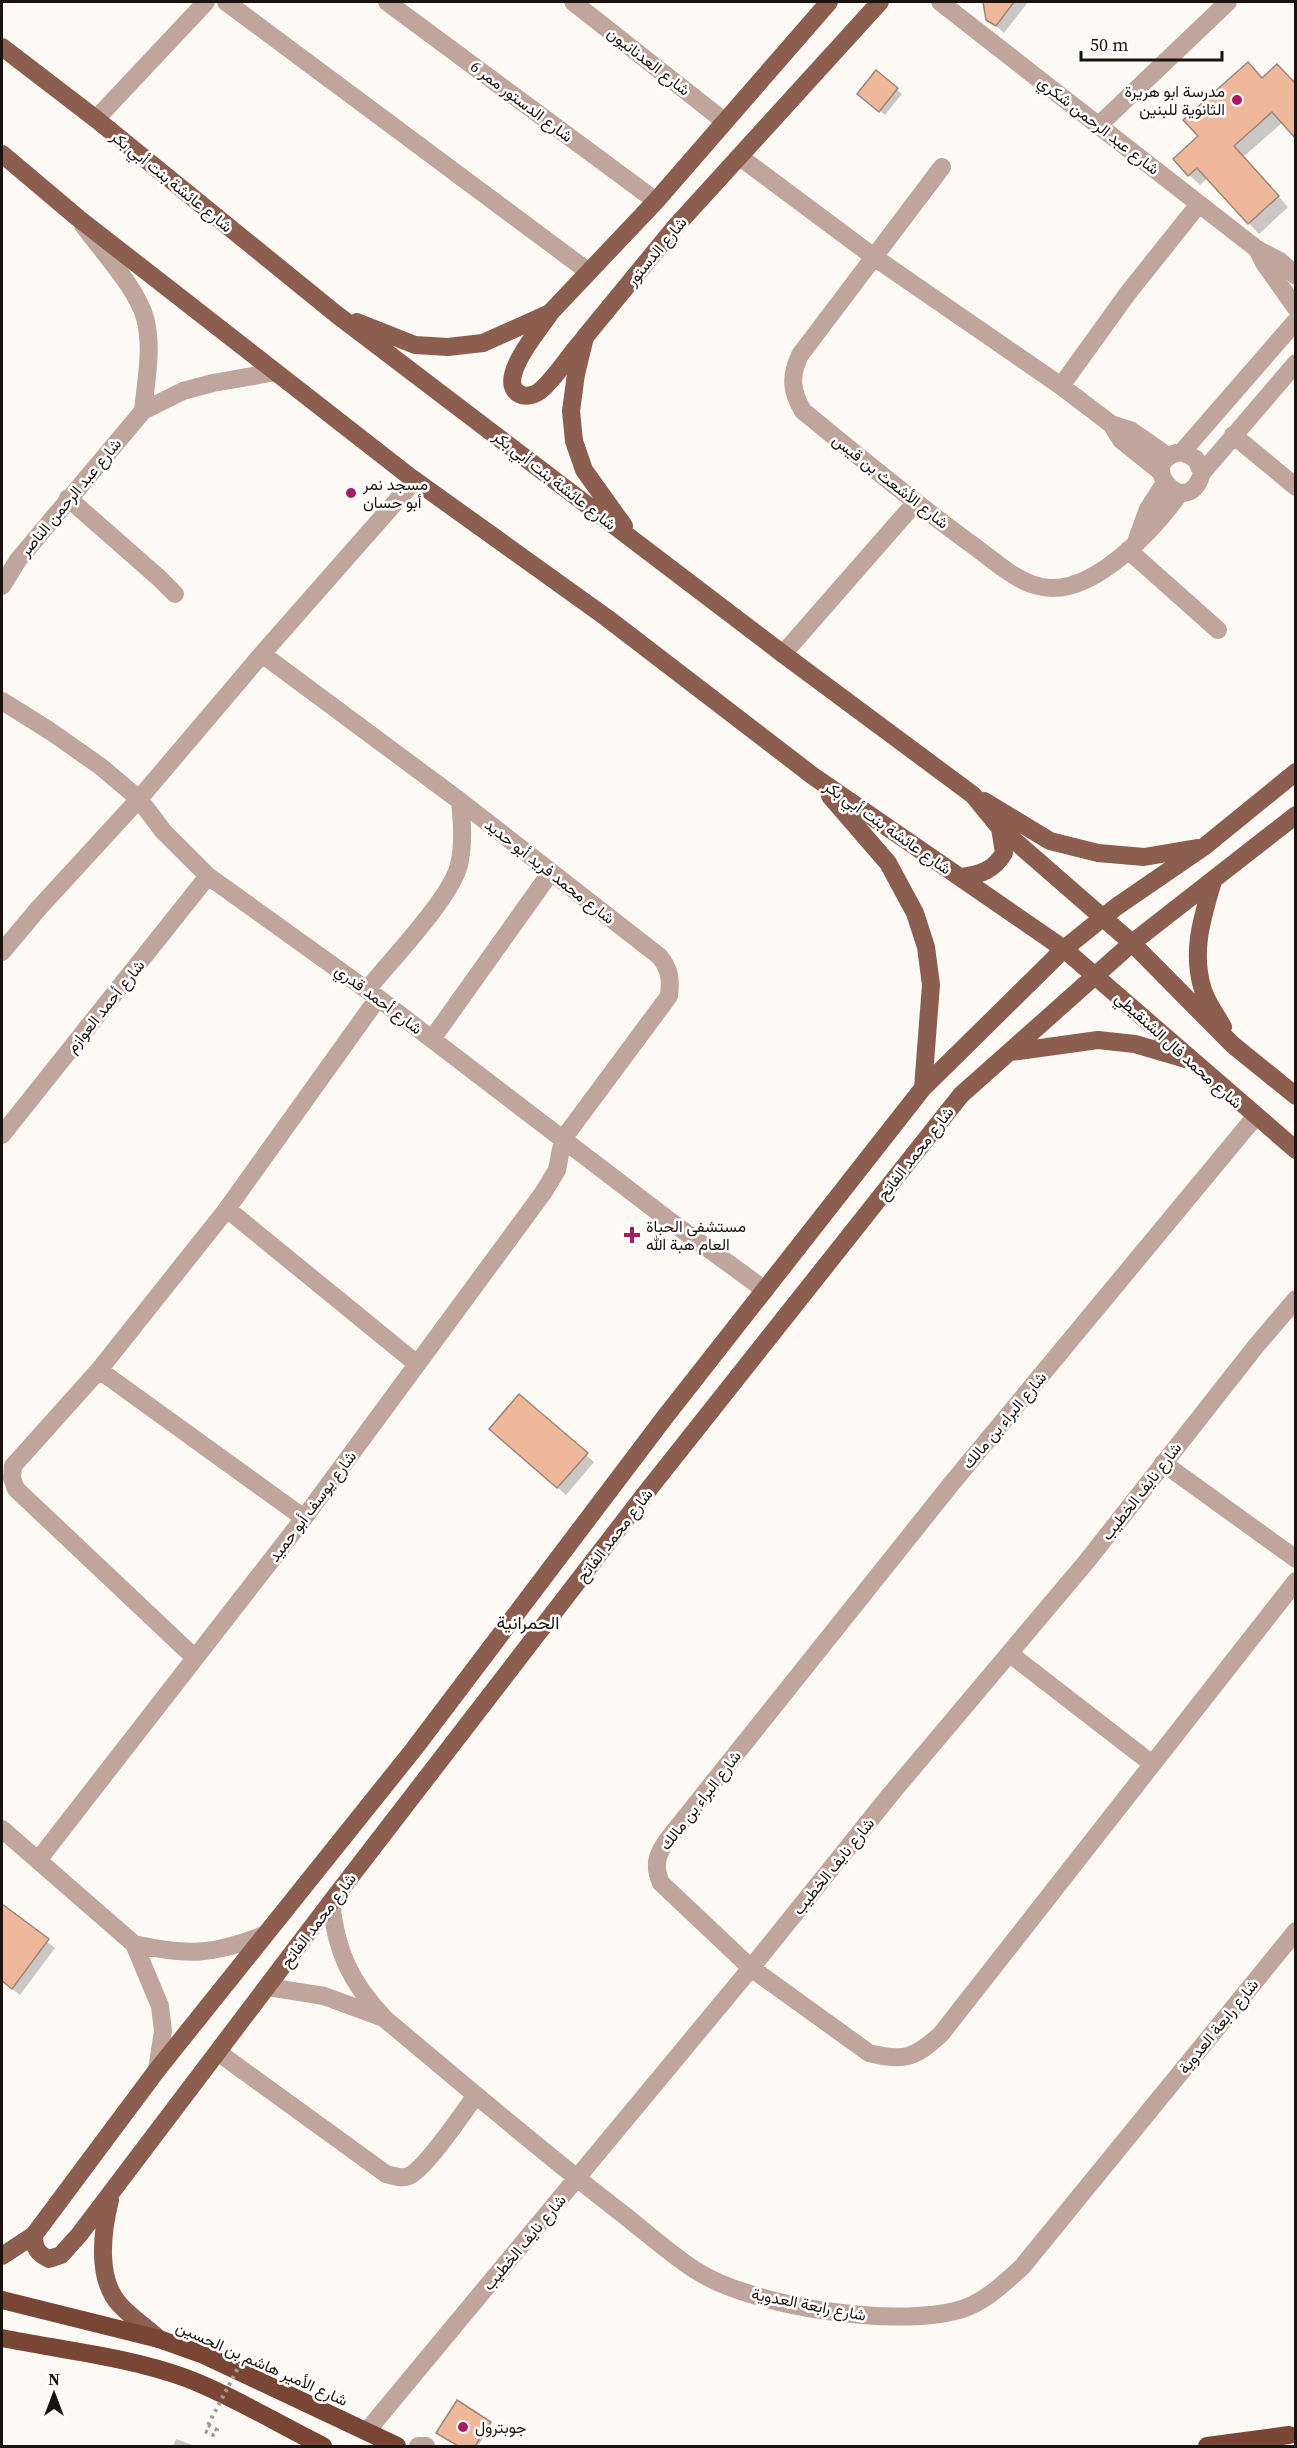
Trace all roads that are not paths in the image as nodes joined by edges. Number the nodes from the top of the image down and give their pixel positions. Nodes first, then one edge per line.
1 (206, 2) edge
2 (226, 2) edge
3 (387, 2) edge
4 (573, 2) edge
5 (829, 2) edge
6 (880, 2) edge
7 (940, 2) edge
8 (1228, 2) edge
9 (2, 47) edge
10 (96, 119) junction
11 (724, 122) junction
12 (1100, 124) junction
13 (2, 154) edge
14 (740, 157) junction
15 (942, 166) dead end
16 (657, 201) junction
17 (1199, 204) junction
18 (78, 218) junction
19 (1257, 249) junction
20 (874, 257) junction
21 (589, 272) junction
22 (1296, 276) edge
23 (1296, 308) edge
24 (550, 313) junction
25 (336, 314) junction
26 (1296, 322) edge
27 (585, 337) junction
28 (1296, 363) edge
29 (276, 372) junction
30 (1061, 386) junction
31 (143, 411) junction
32 (1233, 435) junction
33 (1171, 471) junction
34 (1202, 473) junction
35 (415, 480) junction
36 (1296, 487) edge
37 (68, 498) junction
38 (915, 503) junction
39 (636, 542) junction
40 (1132, 545) junction
41 (2, 586) edge
42 (175, 594) dead end
43 (1218, 630) dead end
44 (262, 654) junction
45 (783, 654) junction
46 (2, 701) edge
47 (1296, 772) edge
48 (813, 776) junction
49 (973, 795) junction
50 (139, 800) junction
51 (460, 801) junction
52 (1296, 815) edge
53 (1000, 828) junction
54 (1205, 846) junction
55 (551, 872) junction
56 (208, 876) junction
57 (961, 878) junction
58 (1213, 881) junction
59 (1102, 918) junction
60 (1132, 943) junction
61 (1064, 949) junction
62 (2, 952) edge
63 (1095, 975) junction
64 (372, 994) junction
65 (432, 1039) junction
66 (1233, 1045) junction
67 (1011, 1052) junction
68 (1191, 1060) junction
69 (923, 1088) junction
70 (1296, 1096) edge
71 (1255, 1117) junction
72 (2, 1136) edge
73 (563, 1139) junction
74 (1296, 1150) edge
75 (227, 1209) junction
76 (765, 1290) junction
77 (1296, 1299) edge
78 (417, 1364) junction
79 (99, 1370) junction
80 (1163, 1463) junction
81 (304, 1518) junction
82 (1296, 1559) edge
83 (1296, 1581) edge
84 (1010, 1654) junction
85 (195, 1658) junction
86 (1151, 1763) junction
87 (2, 1829) edge
88 (39, 1859) junction
89 (331, 1902) junction
90 (1296, 1931) edge
91 (264, 1935) junction
92 (134, 1944) junction
93 (751, 1968) junction
94 (268, 1987) junction
95 (385, 2019) junction
96 (219, 2053) junction
97 (157, 2070) junction
98 (476, 2095) junction
99 (577, 2179) junction
100 (111, 2196) junction
101 (34, 2235) junction
102 (2, 2256) edge
103 (2, 2300) edge
104 (159, 2339) junction
105 (5, 2340) edge
106 (367, 2431) junction
107 (1292, 2434) edge
108 (323, 2446) edge
109 (397, 2446) edge
110 (418, 2446) edge
111 (426, 2446) edge
112 (1206, 2446) edge
113 (1255, 2446) edge

1 - 10 street
2 - 21 street
3 - 16 street, شارع الدستور ممر 6
4 - 11 street, شارع العدنانيون
5 - 11 main road, شارع الدستور
6 - 14 main road, شارع الدستور
7 - 12 street, شارع عبد الرحمن شكري
8 - 12 street
9 - 10 main road, شارع عائشة بنت أبي بكر
10 - 25 main road, شارع عائشة بنت أبي بكر
11 - 16 main road, شارع الدستور
12 - 17 street, شارع عبد الرحمن شكري
13 - 18 main road, شارع عائشة بنت أبي بكر
14 - 20 street
14 - 27 main road, شارع الدستور
15 - 20 street, شارع الأشعث بن قيس
16 - 21 main road, شارع الدستور
17 - 19 street, شارع عبد الرحمن شكري
17 - 30 street
18 - 29 main road, شارع عائشة بنت أبي بكر
18 - 31 street
19 - 22 street, شارع عبد الرحمن شكري
19 - 23 street, شارع عبد الرحمن شكري
20 - 30 street
20 - 38 street, شارع الأشعث بن قيس
21 - 24 main road, شارع الدستور
24 - 25 main road, شارع الدستور
24 - 27 main road
25 - 39 main road, شارع عائشة بنت أبي بكر
26 - 33 street
27 - 39 main road, شارع الدستور
28 - 32 street
29 - 31 street, شارع عبد الرحمن الناصر
29 - 35 main road, شارع عائشة بنت أبي بكر
30 - 33 street
31 - 37 street, شارع عبد الرحمن الناصر
32 - 34 street
32 - 36 street
33 - 34 street
33 - 34 street
33 - 40 street
35 - 44 street
35 - 48 main road, شارع عائشة بنت أبي بكر
37 - 41 street, شارع عبد الرحمن الناصر
37 - 42 street
38 - 40 street, شارع الأشعث بن قيس
38 - 45 street
39 - 45 main road, شارع عائشة بنت أبي بكر
40 - 43 street
44 - 50 street
44 - 51 street, شارع محمد فريد أبو حديد
45 - 49 main road, شارع عائشة بنت أبي بكر
46 - 50 street, شارع أحمد قدري
47 - 54 main road, شارع محمد الفاتح
48 - 57 main road, شارع عائشة بنت أبي بكر
48 - 69 main road
49 - 53 main road, شارع عائشة بنت أبي بكر
49 - 54 main road
50 - 56 street, شارع أحمد قدري
50 - 62 street
51 - 55 street, شارع محمد فريد أبو حديد
51 - 64 street
52 - 58 main road, شارع محمد الفاتح
53 - 57 main road
53 - 59 main road, شارع عائشة بنت أبي بكر
54 - 59 main road, شارع محمد الفاتح
55 - 65 street
55 - 73 street, شارع محمد فريد أبو حديد
56 - 64 street, شارع أحمد قدري
56 - 72 street, شارع أحمد العوازم
57 - 61 main road, شارع عائشة بنت أبي بكر
58 - 60 main road, شارع محمد الفاتح
58 - 66 main road
59 - 60 main road
59 - 61 main road, شارع محمد الفاتح
60 - 63 main road, شارع محمد الفاتح
60 - 66 main road
61 - 63 main road, شارع محمد فال الشنقيطي
61 - 69 main road, شارع محمد الفاتح
63 - 67 main road, شارع محمد الفاتح
63 - 68 main road, شارع محمد فال الشنقيطي
64 - 65 street, شارع أحمد قدري
64 - 75 street
65 - 73 street, شارع أحمد قدري
66 - 70 main road
67 - 68 main road
67 - 89 main road, شارع محمد الفاتح
68 - 71 main road, شارع محمد فال الشنقيطي
69 - 76 main road, شارع محمد الفاتح
71 - 74 main road, شارع محمد فال الشنقيطي
71 - 93 street, شارع البراء بن مالك
73 - 76 street, شارع أحمد قدري
73 - 78 street, شارع يوسف أبو حميد
75 - 78 street
75 - 79 street
76 - 91 main road, شارع محمد الفاتح
77 - 80 street, شارع نايف الخطيب
78 - 81 street, شارع يوسف أبو حميد
79 - 81 street
79 - 85 street
80 - 82 street
80 - 84 street, شارع نايف الخطيب
81 - 85 street, شارع يوسف أبو حميد
83 - 86 street, شارع البراء بن مالك
84 - 86 street
84 - 93 street, شارع نايف الخطيب
85 - 88 street, شارع يوسف أبو حميد
86 - 93 street, شارع البراء بن مالك
87 - 88 street
88 - 92 street
89 - 94 main road, شارع محمد الفاتح
89 - 95 street, شارع رابعة العدوية
90 - 99 street, شارع رابعة العدوية
91 - 92 street
91 - 97 main road, شارع محمد الفاتح
92 - 97 street
93 - 99 street, شارع نايف الخطيب
94 - 95 street, شارع رابعة العدوية
94 - 96 main road, شارع محمد الفاتح
95 - 98 street, شارع رابعة العدوية
96 - 98 street
96 - 100 main road, شارع محمد الفاتح
97 - 101 main road, شارع محمد الفاتح
98 - 99 street, شارع رابعة العدوية
99 - 106 street, شارع نايف الخطيب
100 - 101 main road
100 - 104 main road, شارع محمد الفاتح
101 - 102 main road, شارع محمد الفاتح
103 - 104 highway, شارع الأمير هاشم بن الحسين
104 - 106 highway, شارع الأمير هاشم بن الحسين
105 - 108 highway
106 - 109 highway, شارع الأمير هاشم بن الحسين
107 - 112 highway
107 - 113 highway
110 - 111 street

